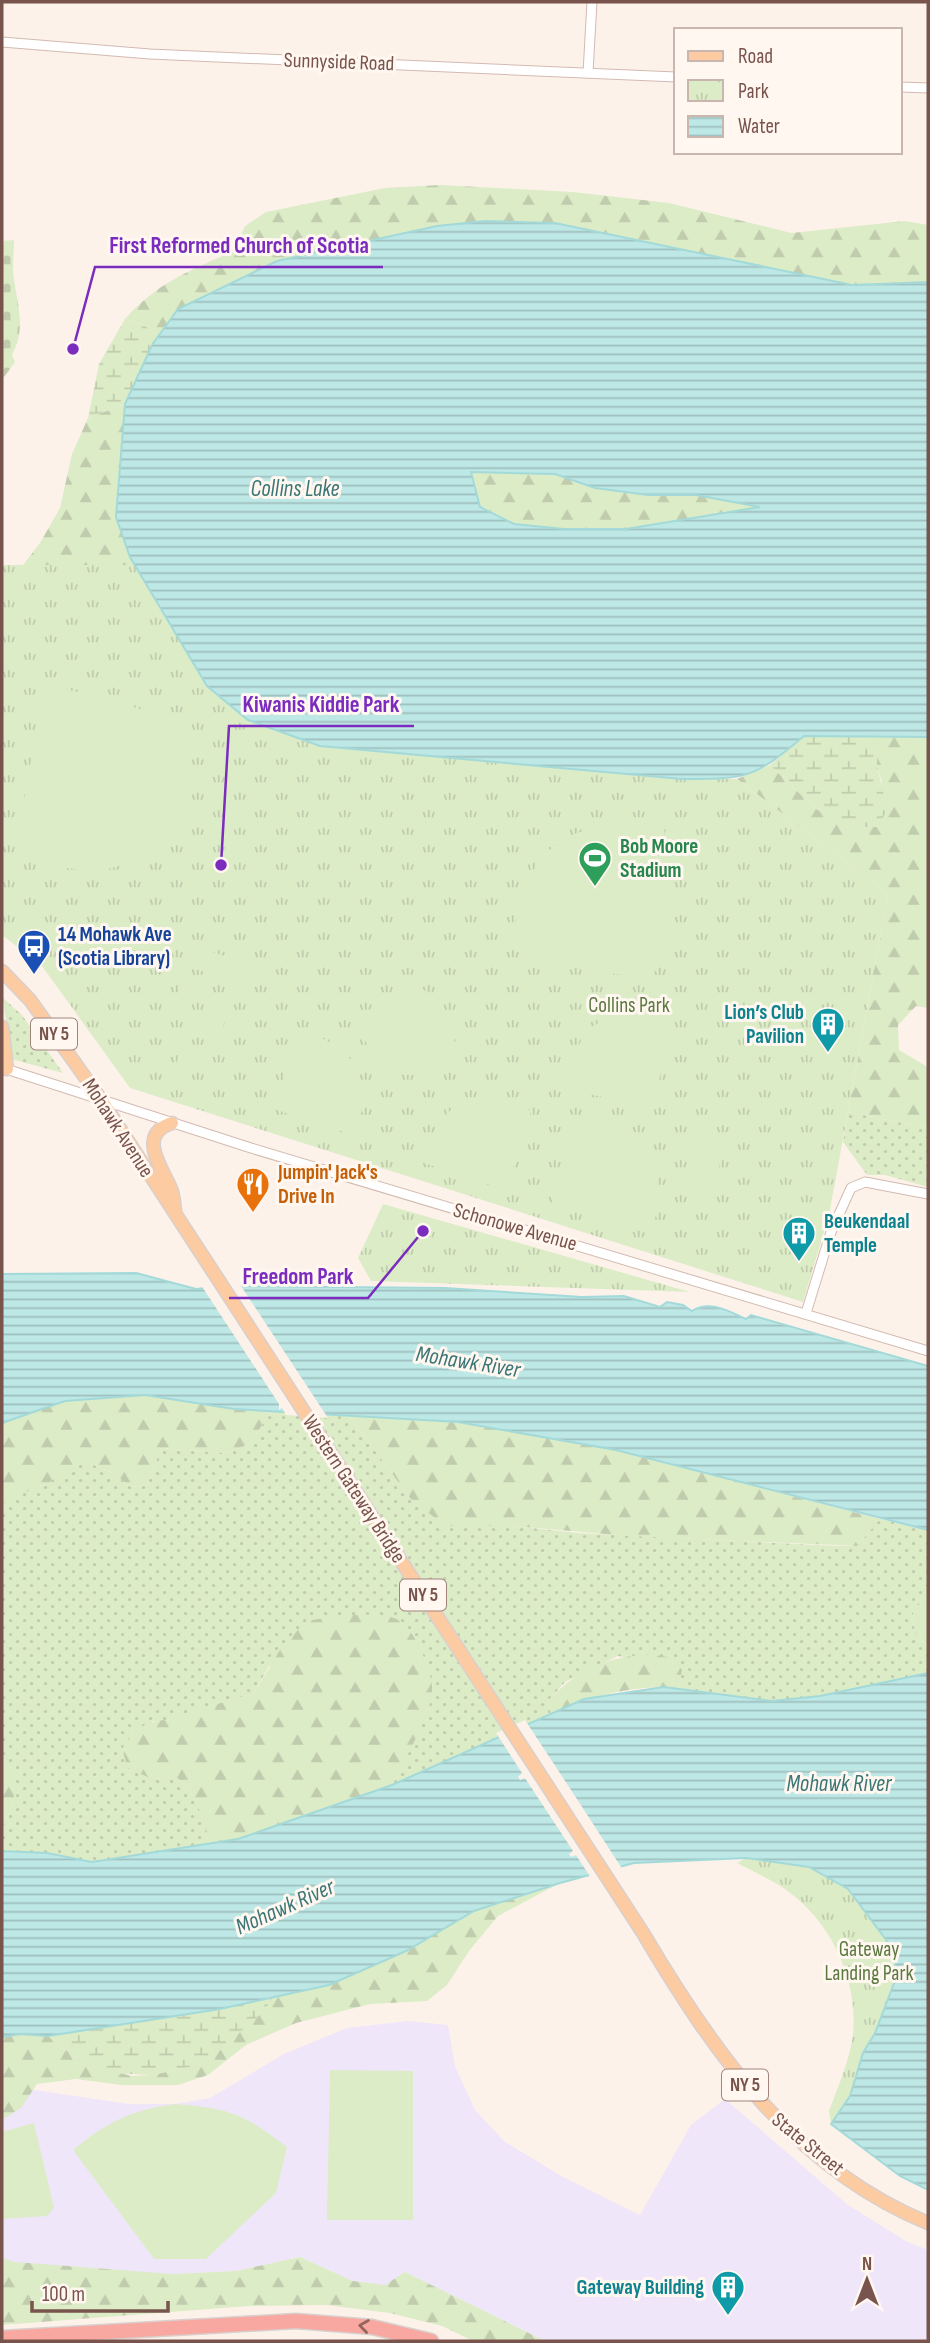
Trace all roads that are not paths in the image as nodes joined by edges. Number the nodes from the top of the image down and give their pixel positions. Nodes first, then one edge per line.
1 (592, 2) edge
2 (2, 42) edge
3 (588, 73) junction
4 (674, 77) edge
5 (902, 88) edge
6 (928, 88) edge
7 (2, 971) edge
8 (2, 1027) edge
9 (4, 1068) edge
10 (102, 1101) junction
11 (172, 1123) junction
12 (928, 1194) edge
13 (176, 1219) junction
14 (202, 1257) joint
15 (806, 1314) junction
16 (928, 1352) edge
17 (643, 1933) joint
18 (928, 2223) edge
19 (2, 2338) edge
20 (431, 2341) edge

1 - 3 street
2 - 3 street, Sunnyside Road
3 - 4 street, Sunnyside Road
5 - 6 street
7 - 10 main road, Mohawk Avenue / NY 5
8 - 9 main road
9 - 10 street, Schonowe Avenue
10 - 11 street, Schonowe Avenue
10 - 13 main road, Mohawk Avenue / NY 5
11 - 13 main road
11 - 15 street, Schonowe Avenue
12 - 15 street
13 - 14 main road, Mohawk Avenue / NY 5
14 - 17 main road, Western Gateway Bridge / NY 5
15 - 16 street, Schonowe Avenue
17 - 18 main road, State Street / NY 5
20 -> 19 highway

